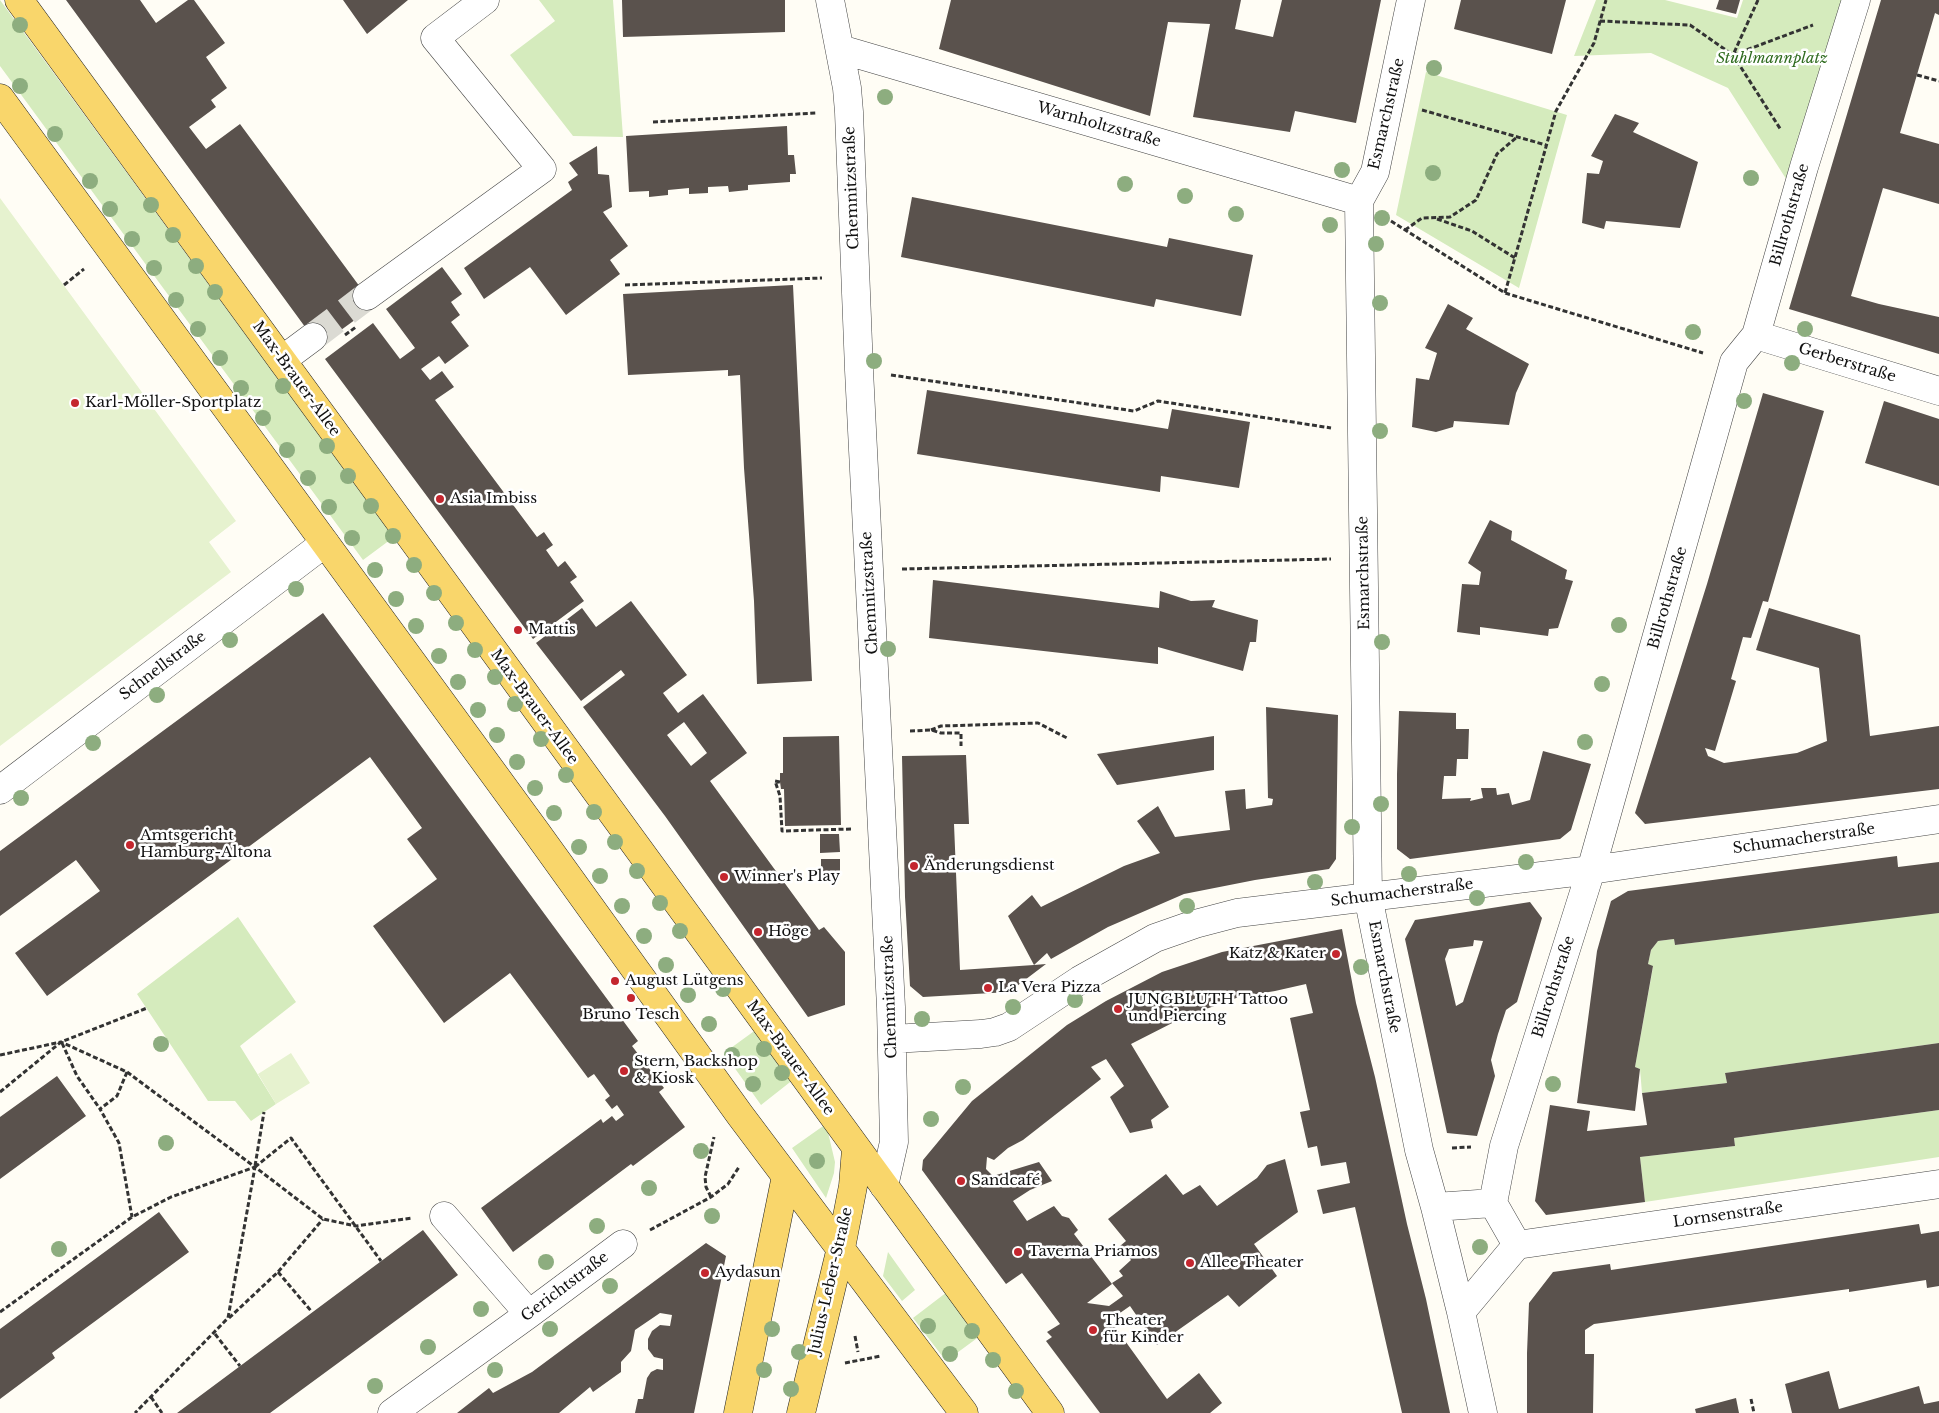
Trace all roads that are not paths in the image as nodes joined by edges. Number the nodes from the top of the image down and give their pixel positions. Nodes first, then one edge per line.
1 (19, 0) edge
2 (486, 0) edge
3 (830, 0) edge
4 (1411, 0) edge
5 (1855, 5) edge
6 (840, 49) junction
7 (0, 98) edge
8 (1359, 201) junction
9 (367, 296) tunnel mouth
10 (1756, 335) junction
11 (313, 337) tunnel mouth
12 (282, 360) junction
13 (1939, 391) edge
14 (325, 543) junction
15 (0, 790) edge
16 (1939, 819) edge
17 (1592, 870) junction
18 (1368, 896) junction
19 (892, 1039) junction
20 (856, 1149) junction
21 (786, 1176) junction
22 (1939, 1184) edge
23 (884, 1186) junction
24 (1492, 1203) junction
25 (1436, 1207) junction
26 (444, 1216) road end
27 (623, 1244) road end
28 (1517, 1245) junction
29 (841, 1248) junction
30 (1462, 1312) junction
31 (529, 1314) junction
32 (392, 1413) edge
33 (738, 1413) edge
34 (801, 1413) edge
35 (964, 1413) edge
36 (1050, 1413) edge
37 (1483, 1413) edge

1 - 12 main road, Max-Brauer-Allee
2 - 9 street
3 - 6 street, Chemnitzstraße
4 - 8 street, Esmarchstraße
5 - 10 street, Billrothstraße
6 - 8 street, Warnholtzstraße
6 - 19 street, Chemnitzstraße
7 - 14 main road
8 - 18 street, Esmarchstraße
10 - 13 street, Gerberstraße
10 - 17 street, Billrothstraße
11 - 12 street
12 - 20 main road, Max-Brauer-Allee
14 - 15 street, Schnellstraße
14 - 21 main road
16 - 17 street, Schumacherstraße
17 - 18 street, Schumacherstraße
17 - 24 street, Billrothstraße
18 - 19 street, Schumacherstraße
18 - 25 street, Esmarchstraße
19 - 23 street, Chemnitzstraße
20 - 23 main road, Max-Brauer-Allee
20 - 29 main road, Julius-Leber-Straße
21 - 29 main road
21 - 33 main road
22 - 28 street, Lornsenstraße
23 - 36 main road, Max-Brauer-Allee
24 - 25 street
24 - 28 street
25 - 30 street, Esmarchstraße
26 - 31 street
27 - 31 street, Gerichtstraße
28 - 30 street
29 - 34 main road, Julius-Leber-Straße
29 - 35 main road
30 - 37 street, Esmarchstraße
31 - 32 street, Gerichtstraße

